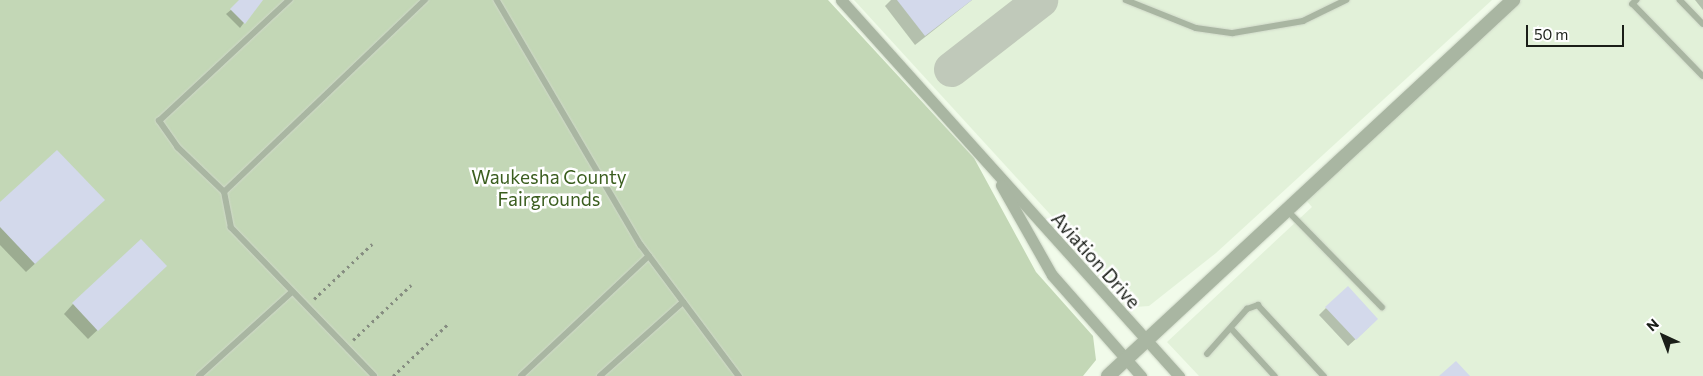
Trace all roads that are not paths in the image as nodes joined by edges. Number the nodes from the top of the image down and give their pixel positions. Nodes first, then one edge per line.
1 (289, 0) edge
2 (426, 0) edge
3 (498, 0) edge
4 (841, 0) edge
5 (1126, 0) edge
6 (1346, 0) edge
7 (1513, 0) edge
8 (1680, 0) edge
9 (1633, 1) edge
10 (1703, 24) edge
11 (1703, 76) edge
12 (990, 164) junction
13 (224, 192) junction
14 (1286, 208) junction
15 (649, 256) junction
16 (292, 292) junction
17 (683, 302) junction
18 (1382, 307) dead end
19 (1231, 328) junction
20 (1146, 340) junction
21 (1207, 354) dead end
22 (1126, 359) junction
23 (199, 376) edge
24 (374, 376) edge
25 (522, 376) edge
26 (600, 376) edge
27 (739, 376) edge
28 (1108, 376) edge
29 (1141, 376) edge
30 (1179, 376) edge
31 (1275, 376) edge
32 (1324, 376) edge

1 - 13 lane
2 - 13 lane
3 - 15 lane
4 - 12 street, Aviation Drive
5 - 6 lane
7 - 14 street
8 - 10 lane
9 - 11 lane
12 - 20 street, Aviation Drive
12 - 22 street, Aviation Drive
13 - 16 lane
14 - 18 lane
14 - 20 street
15 - 17 lane
15 - 25 lane
16 - 23 lane
16 - 24 lane
17 - 26 lane
17 - 27 lane
19 - 21 lane
19 - 31 lane
19 - 32 lane
20 - 22 street
20 - 30 street, Aviation Drive
22 - 28 street
22 - 29 street, Aviation Drive

